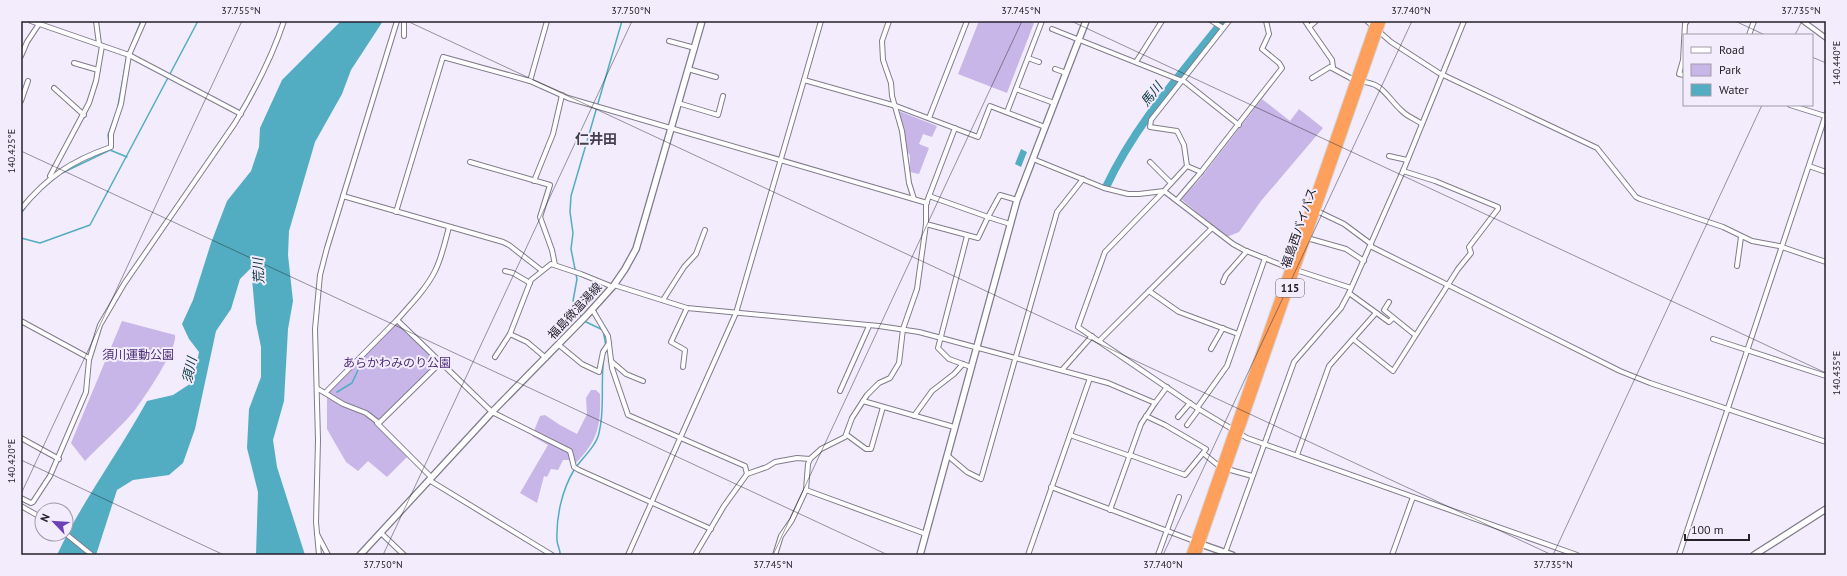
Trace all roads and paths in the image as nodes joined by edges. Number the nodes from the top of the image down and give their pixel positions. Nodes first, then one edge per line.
1 (31, 21) edge
2 (49, 21) edge
3 (96, 21) edge
4 (144, 21) edge
5 (284, 21) edge
6 (397, 21) edge
7 (404, 21) edge
8 (547, 21) edge
9 (702, 21) edge
10 (821, 21) edge
11 (889, 21) edge
12 (967, 21) edge
13 (1042, 21) edge
14 (1086, 21) edge
15 (1162, 21) edge
16 (1212, 21) edge
17 (1229, 21) edge
18 (1266, 21) edge
19 (1305, 21) edge
20 (1316, 21) edge
21 (1382, 21) edge
22 (1464, 21) edge
23 (1687, 21) edge
24 (1754, 21) edge
25 (1802, 21) edge
26 (39, 24) junction
27 (1373, 25) edge
28 (46, 26) junction
29 (1220, 26) junction
30 (1309, 27) junction
31 (1052, 29) dead end
32 (1684, 34) edge
33 (1749, 34) edge
34 (404, 36) dead end
35 (1826, 38) edge
36 (1079, 40) junction
37 (669, 41) dead end
38 (100, 45) junction
39 (694, 48) junction
40 (128, 55) junction
41 (21, 56) edge
42 (1028, 58) junction
43 (1683, 60) edge
44 (1039, 62) dead end
45 (1136, 62) junction
46 (74, 63) dead end
47 (1333, 67) junction
48 (688, 69) junction
49 (1055, 69) dead end
50 (98, 70) junction
51 (1066, 73) junction
52 (1442, 74) junction
53 (1683, 76) edge
54 (716, 77) dead end
55 (1312, 78) dead end
56 (804, 80) junction
57 (1179, 80) junction
58 (28, 81) dead end
59 (530, 81) junction
60 (1358, 81) junction
61 (54, 88) dead end
62 (1016, 89) junction
63 (562, 96) junction
64 (723, 96) dead end
65 (21, 101) edge
66 (678, 103) junction
67 (1054, 103) junction
68 (896, 106) junction
69 (1794, 106) edge
70 (1007, 112) junction
71 (241, 114) junction
72 (84, 115) junction
73 (1826, 115) edge
74 (929, 118) junction
75 (1422, 124) junction
76 (1239, 125) junction
77 (1045, 127) junction
78 (955, 128) junction
79 (671, 129) junction
80 (1389, 156) dead end
81 (1033, 159) junction
82 (780, 160) junction
83 (1407, 160) junction
84 (470, 162) dead end
85 (1150, 162) dead end
86 (1187, 166) junction
87 (1809, 166) junction
88 (1403, 171) junction
89 (1202, 172) junction
90 (1826, 172) edge
91 (50, 178) junction
92 (1083, 179) junction
93 (534, 181) junction
94 (1171, 183) junction
95 (1164, 191) junction
96 (343, 196) junction
97 (929, 196) junction
98 (914, 199) junction
99 (1017, 200) junction
100 (1177, 200) junction
101 (927, 203) junction
102 (21, 209) edge
103 (1317, 211) junction
104 (396, 212) junction
105 (988, 217) junction
106 (926, 224) junction
107 (1010, 224) junction
108 (449, 227) junction
109 (1212, 228) junction
110 (705, 230) dead end
111 (967, 236) junction
112 (1741, 237) junction
113 (1307, 238) junction
114 (1370, 245) junction
115 (1782, 247) junction
116 (1247, 251) junction
117 (1265, 258) junction
118 (1364, 261) junction
119 (1826, 262) edge
120 (555, 265) junction
121 (1737, 266) dead end
122 (1293, 269) junction
123 (541, 270) junction
124 (505, 272) dead end
125 (1223, 282) dead end
126 (530, 283) junction
127 (614, 286) junction
128 (1447, 286) junction
129 (1149, 291) junction
130 (1350, 291) junction
131 (663, 300) junction
132 (1389, 302) dead end
133 (687, 308) junction
134 (592, 309) junction
135 (736, 313) junction
136 (1376, 314) junction
137 (1394, 318) junction
138 (397, 320) junction
139 (21, 321) edge
140 (869, 326) junction
141 (1223, 328) junction
142 (903, 329) junction
143 (510, 334) junction
144 (1238, 334) junction
145 (1416, 335) junction
146 (1092, 336) junction
147 (939, 338) junction
148 (1353, 339) junction
149 (1713, 339) dead end
150 (1099, 341) junction
151 (609, 342) junction
152 (559, 345) junction
153 (976, 348) junction
154 (1211, 349) dead end
155 (1747, 350) junction
156 (495, 357) dead end
157 (89, 358) junction
158 (546, 358) junction
159 (1015, 358) junction
160 (611, 361) junction
161 (440, 363) junction
162 (962, 364) junction
163 (683, 367) dead end
164 (971, 367) junction
165 (1062, 370) junction
166 (1826, 376) edge
167 (1090, 378) junction
168 (643, 381) dead end
169 (1167, 387) junction
170 (318, 389) junction
171 (840, 391) dead end
172 (325, 393) junction
173 (863, 401) junction
174 (1155, 403) junction
175 (1190, 403) junction
176 (883, 407) junction
177 (1198, 408) junction
178 (1727, 409) junction
179 (492, 412) junction
180 (914, 416) junction
181 (1146, 416) junction
182 (1178, 417) dead end
183 (377, 423) junction
184 (1187, 425) dead end
185 (954, 427) junction
186 (1236, 432) junction
187 (847, 435) junction
188 (1070, 435) junction
189 (21, 438) edge
190 (680, 438) junction
191 (1826, 442) edge
192 (1264, 444) junction
193 (1203, 453) junction
194 (947, 455) junction
195 (1297, 455) junction
196 (1130, 456) junction
197 (59, 459) junction
198 (810, 459) junction
199 (1224, 468) junction
200 (747, 474) junction
201 (1252, 476) junction
202 (430, 479) junction
203 (1052, 487) junction
204 (806, 490) junction
205 (1179, 497) dead end
206 (1413, 497) junction
207 (21, 498) edge
208 (651, 502) junction
209 (21, 506) edge
210 (1110, 510) junction
211 (1826, 510) edge
212 (34, 513) edge
213 (711, 528) junction
214 (1166, 531) junction
215 (381, 533) junction
216 (317, 534) junction
217 (926, 534) junction
218 (74, 540) edge
219 (1198, 543) junction
220 (1225, 554) edge
221 (92, 555) edge
222 (319, 555) edge
223 (328, 555) edge
224 (360, 555) edge
225 (404, 555) edge
226 (552, 555) edge
227 (628, 555) edge
228 (696, 555) edge
229 (775, 555) edge
230 (920, 555) edge
231 (1028, 555) edge
232 (1158, 555) edge
233 (1190, 555) edge
234 (1197, 555) edge
235 (1232, 555) edge
236 (1392, 555) edge
237 (1578, 555) edge
238 (1679, 555) edge
239 (1754, 555) edge

1 - 26 street
2 - 28 street
3 - 38 street
4 - 40 street
5 - 71 street
6 - 96 street
7 - 34 street
8 - 59 street
9 - 39 street, 福島微温湯線
10 - 56 street
11 - 68 street
12 - 74 street
13 - 42 street
14 - 36 street
15 - 45 street
16 - 29 street
17 - 29 street
18 - 76 street
19 - 30 street
20 - 30 street
21 - 27 highway, 福島西バイパス / 115
22 - 52 street
23 - 32 street
24 - 33 street
25 - 35 street
26 - 28 street
26 - 41 street
27 - 52 street
27 - 60 highway, 福島西バイパス / 115
28 - 38 street
29 - 57 street
30 - 47 street
31 - 36 street
36 - 45 street
36 - 51 street
37 - 39 street
38 - 40 street
38 - 50 street
39 - 48 street, 福島微温湯線
40 - 71 street
40 - 91 street
42 - 44 street
42 - 62 street
43 - 53 street
45 - 57 street
46 - 50 street
47 - 55 street
47 - 60 street
48 - 54 street
48 - 66 street, 福島微温湯線
49 - 51 street
50 - 72 street
51 - 67 street
52 - 75 street
52 - 112 street
56 - 68 street
56 - 82 street
57 - 76 street
57 - 86 street
58 - 65 street
59 - 63 street
59 - 104 street
60 - 75 street
60 - 103 highway, 福島西バイパス / 115
60 - 122 highway, 福島西バイパス / 115
61 - 72 street
62 - 67 street
62 - 70 street
63 - 79 street
63 - 93 street
64 - 66 street
66 - 79 street, 福島微温湯線
67 - 77 street
68 - 74 street
68 - 98 street
69 - 73 street
70 - 77 street
70 - 78 street
71 - 157 street
72 - 91 street
73 - 87 street
74 - 78 street
75 - 83 street
76 - 89 street
77 - 81 street
78 - 97 street
79 - 82 street
79 - 127 street, 福島微温湯線
80 - 83 street
81 - 92 street
81 - 99 street
82 - 98 street
82 - 135 street
83 - 88 street
84 - 93 street
85 - 94 street
86 - 89 street
86 - 94 street
87 - 90 street
87 - 115 street
88 - 114 street
88 - 128 street
89 - 100 street
91 - 102 street
92 - 95 street
92 - 159 street
93 - 120 street
94 - 95 street
95 - 100 street
95 - 146 street
96 - 104 street
96 - 170 street
97 - 101 street
97 - 105 street
98 - 101 street
99 - 105 street
99 - 107 street
100 - 109 street
101 - 106 street
103 - 113 highway, 福島西バイパス / 115
103 - 114 street
104 - 108 street
105 - 107 street
105 - 111 street
106 - 111 street
106 - 142 street
107 - 153 street
108 - 123 street
108 - 138 street
109 - 116 street
109 - 129 street
110 - 131 street
111 - 147 street
112 - 115 street
112 - 121 street
113 - 118 street
113 - 122 highway, 福島西バイパス / 115
114 - 118 street
114 - 128 street
115 - 119 street
115 - 155 street
116 - 117 street
116 - 125 street
117 - 122 street
117 - 144 street
118 - 130 street
120 - 123 street
120 - 127 street
122 - 130 street
122 - 186 highway, 福島西バイパス / 115
123 - 126 street
124 - 126 street
126 - 143 street
127 - 131 street
127 - 134 street, 福島微温湯線
128 - 145 street
128 - 178 street
129 - 141 street
129 - 150 street
130 - 136 street
130 - 192 street
131 - 133 street
132 - 137 street
133 - 135 street
133 - 163 street
134 - 151 street
134 - 152 street, 福島微温湯線
135 - 140 street
135 - 190 street
136 - 137 street
136 - 148 street
137 - 145 street
138 - 161 street
138 - 172 street
139 - 157 street
140 - 142 street
140 - 171 street
141 - 144 street
141 - 154 street
142 - 147 street
142 - 173 street
143 - 156 street
143 - 158 street
144 - 177 street
145 - 148 street
146 - 150 street
146 - 165 street
147 - 153 street
147 - 162 street
148 - 195 street
149 - 155 street
150 - 169 street
151 - 152 street
151 - 160 street
152 - 158 street, 福島微温湯線
153 - 159 street
153 - 164 street
155 - 166 street
155 - 178 street
157 - 197 street
158 - 179 street, 福島微温湯線
159 - 165 street
159 - 194 street
160 - 168 street
160 - 190 street
161 - 179 street
161 - 183 street
162 - 164 street
162 - 180 street
164 - 185 street
165 - 167 street
167 - 174 street
167 - 188 street
169 - 174 street
169 - 175 street
170 - 172 street
170 - 216 street
172 - 183 street
173 - 176 street
173 - 187 street
174 - 181 street
175 - 177 street
175 - 182 street
176 - 180 street
176 - 187 street
177 - 184 street
177 - 186 street
178 - 191 street
178 - 238 street
179 - 202 street, 福島微温湯線
179 - 208 street
180 - 185 street
181 - 193 street
181 - 196 street
183 - 202 street
185 - 194 street
186 - 192 street
186 - 199 highway, 福島西バイパス / 115
187 - 198 street
188 - 196 street
188 - 203 street
189 - 197 street
190 - 200 street
190 - 208 street
192 - 195 street
192 - 201 street
193 - 196 street
193 - 199 street
194 - 217 street
195 - 206 street
196 - 210 street
197 - 207 street
198 - 200 street
198 - 204 street
199 - 201 street
199 - 219 highway, 福島西バイパス / 115
200 - 213 street
201 - 220 street
202 - 215 street, 福島微温湯線
202 - 226 street
203 - 210 street
203 - 231 street
204 - 217 street
204 - 229 street
205 - 214 street
206 - 236 street
206 - 237 street
208 - 213 street
208 - 227 street
209 - 212 street
210 - 214 street
211 - 239 street
213 - 228 street
214 - 219 street
214 - 232 street
215 - 224 street, 福島微温湯線
215 - 225 street
216 - 222 street
216 - 223 street
217 - 230 street
218 - 221 street
219 - 220 street
219 - 233 highway, 福島西バイパス / 115
219 - 234 highway, 福島西バイパス / 115
220 - 235 street

